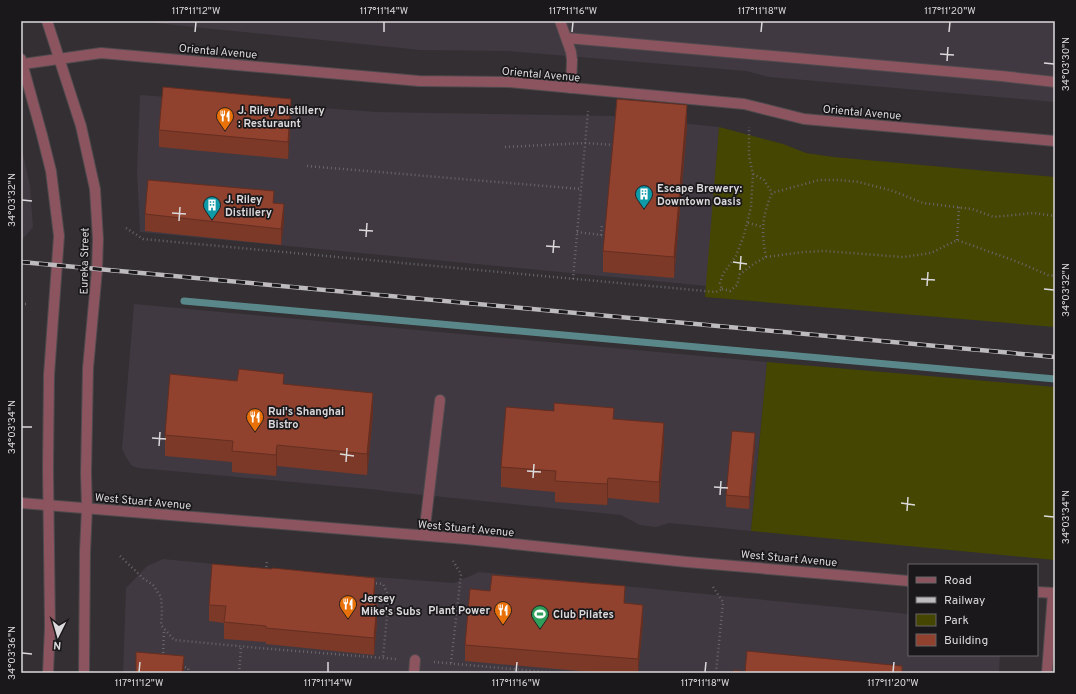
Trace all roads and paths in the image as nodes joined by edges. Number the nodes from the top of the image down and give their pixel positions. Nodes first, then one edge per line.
1 (47, 21) edge
2 (560, 21) edge
3 (567, 38) junction
4 (60, 59) junction
5 (22, 63) edge
6 (1055, 82) edge
7 (571, 88) junction
8 (588, 111) dead end
9 (750, 127) dead end
10 (1055, 141) edge
11 (585, 142) junction
12 (614, 146) edge
13 (505, 147) dead end
14 (307, 166) dead end
15 (753, 174) junction
16 (581, 189) junction
17 (772, 193) junction
18 (959, 207) junction
19 (1055, 216) edge
20 (748, 223) junction
21 (602, 224) dead end
22 (763, 227) junction
23 (126, 228) dead end
24 (577, 232) junction
25 (957, 240) junction
26 (766, 257) junction
27 (1055, 276) edge
28 (573, 279) junction
29 (722, 290) junction
30 (21, 304) edge
31 (28, 304) dead end
32 (440, 400) dead end
33 (21, 503) edge
34 (49, 505) junction
35 (87, 508) junction
36 (424, 535) junction
37 (120, 556) dead end
38 (267, 560) dead end
39 (453, 561) dead end
40 (266, 575) edge
41 (908, 581) edge
42 (370, 583) edge
43 (713, 587) dead end
44 (1038, 592) edge
45 (1054, 593) edge
46 (164, 629) junction
47 (260, 641) edge
48 (241, 646) junction
49 (259, 648) junction
50 (383, 657) junction
51 (396, 658) dead end
52 (163, 660) edge
53 (415, 660) dead end
54 (434, 662) dead end
55 (451, 663) junction
56 (175, 664) edge
57 (188, 668) junction
58 (48, 673) edge
59 (84, 673) edge
60 (185, 673) edge
61 (189, 673) edge
62 (239, 673) edge
63 (414, 673) edge
64 (557, 673) edge
65 (716, 673) edge
66 (1047, 673) edge

1 - 4 street, Eureka Street
2 - 3 street
3 - 6 street
3 - 7 street
4 - 5 street, Oriental Avenue
4 - 7 street, Oriental Avenue
4 - 35 street, Eureka Street
5 - 34 street
7 - 10 street, Oriental Avenue
8 - 11 path
9 - 15 path
11 - 12 path
11 - 13 path
11 - 16 path
14 - 16 path
15 - 17 path
15 - 20 path
16 - 24 path
17 - 18 path
17 - 22 path
18 - 19 path
18 - 25 path
20 - 22 path
20 - 29 path
21 - 24 path
22 - 26 path
23 - 28 path
24 - 28 path
25 - 26 path
25 - 27 path
26 - 29 path
28 - 29 path
30 - 31 path
32 - 36 street
33 - 34 street, West Stuart Avenue
34 - 35 street, West Stuart Avenue
34 - 58 street
35 - 36 street, West Stuart Avenue
35 - 59 street, Eureka Street
36 - 41 street, West Stuart Avenue
37 - 46 path
38 - 40 path
39 - 55 path
42 - 50 path
43 - 65 path
44 - 45 street
45 - 66 street
46 - 48 path
46 - 52 path
47 - 49 path
48 - 49 path
48 - 62 path
49 - 50 path
50 - 51 path
53 - 63 street
54 - 55 path
55 - 64 path
56 - 57 path
57 - 60 path
57 - 61 path

